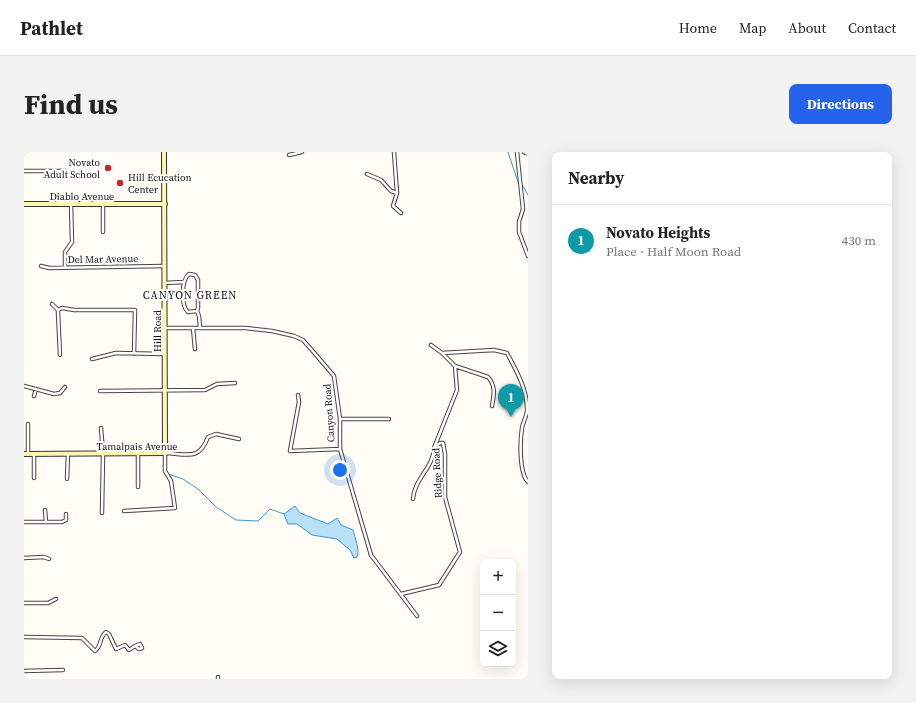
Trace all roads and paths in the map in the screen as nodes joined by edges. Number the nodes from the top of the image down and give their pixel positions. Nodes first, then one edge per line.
1 (164, 152) edge
2 (302, 152) edge
3 (394, 152) edge
4 (517, 152) edge
5 (525, 152) edge
6 (528, 153) edge
7 (290, 155) dead end
8 (24, 171) edge
9 (65, 171) dead end
10 (367, 174) dead end
11 (397, 194) junction
12 (24, 204) edge
13 (71, 204) junction
14 (103, 204) junction
15 (165, 204) junction
16 (401, 213) dead end
17 (102, 232) dead end
18 (528, 256) edge
19 (41, 266) dead end
20 (165, 266) junction
21 (65, 267) junction
22 (184, 282) junction
23 (165, 283) junction
24 (52, 304) dead end
25 (58, 310) junction
26 (196, 312) junction
27 (166, 328) junction
28 (194, 328) junction
29 (200, 328) junction
30 (431, 345) dead end
31 (195, 349) dead end
32 (442, 353) junction
33 (134, 354) junction
34 (165, 354) junction
35 (60, 355) dead end
36 (92, 359) dead end
37 (455, 366) junction
38 (235, 383) dead end
39 (24, 386) edge
40 (65, 387) dead end
41 (36, 389) junction
42 (165, 390) junction
43 (100, 391) dead end
44 (298, 395) dead end
45 (34, 396) dead end
46 (492, 406) dead end
47 (340, 419) junction
48 (389, 419) dead end
49 (28, 424) dead end
50 (101, 428) dead end
51 (239, 439) dead end
52 (434, 448) junction
53 (340, 449) junction
54 (165, 453) junction
55 (26, 454) edge
56 (34, 454) junction
57 (68, 454) junction
58 (103, 454) junction
59 (138, 454) junction
60 (34, 478) dead end
61 (67, 479) dead end
62 (528, 482) edge
63 (138, 487) dead end
64 (414, 499) dead end
65 (45, 510) dead end
66 (124, 512) dead end
67 (102, 513) dead end
68 (66, 514) dead end
69 (24, 522) edge
70 (46, 522) junction
71 (24, 558) edge
72 (49, 560) dead end
73 (400, 594) junction
74 (56, 599) dead end
75 (24, 603) edge
76 (417, 616) dead end
77 (24, 637) edge
78 (135, 646) dead end
79 (63, 670) dead end
80 (24, 671) edge

1 - 15 street, Hill Road
2 - 7 street
3 - 11 street
4 - 18 street
5 - 6 street
8 - 9 street
10 - 11 street
11 - 16 street
12 - 13 street, Diablo Avenue
13 - 14 street, Diablo Avenue
13 - 21 street
14 - 15 street, Diablo Avenue
14 - 17 street
15 - 20 street, Hill Road
19 - 21 street, Del Mar Avenue
20 - 21 street, Del Mar Avenue
20 - 23 street, Hill Road
22 - 23 street
22 - 26 street
22 - 26 street
23 - 27 street, Hill Road
24 - 25 street
25 - 33 street
25 - 35 street
26 - 29 street
27 - 28 street, Canyon Road
27 - 34 street, Hill Road
28 - 29 street, Canyon Road
28 - 31 street
29 - 47 street, Canyon Road
30 - 32 street
32 - 37 street
32 - 62 street
33 - 34 street
33 - 36 street
34 - 42 street, Hill Road
37 - 46 street
37 - 52 street, Ridge Road
38 - 42 street
39 - 41 street
40 - 41 street
41 - 45 street
42 - 43 street
42 - 54 street, Hill Road
44 - 53 street
47 - 48 street
47 - 53 street, Canyon Road
49 - 55 street
50 - 58 street
51 - 54 street, Tamalpais Avenue
52 - 64 street
52 - 73 street, Ridge Road
53 - 73 street, Canyon Road
54 - 59 street, Tamalpais Avenue
54 - 66 street, Hill Road
55 - 56 street, Tamalpais Avenue
56 - 57 street, Tamalpais Avenue
56 - 60 street
57 - 58 street, Tamalpais Avenue
57 - 61 street
58 - 59 street, Tamalpais Avenue
58 - 67 street
59 - 63 street
65 - 70 street
68 - 70 street
69 - 70 street
71 - 72 street
73 - 76 street, Canyon Road
74 - 75 street
77 - 78 street
79 - 80 street

